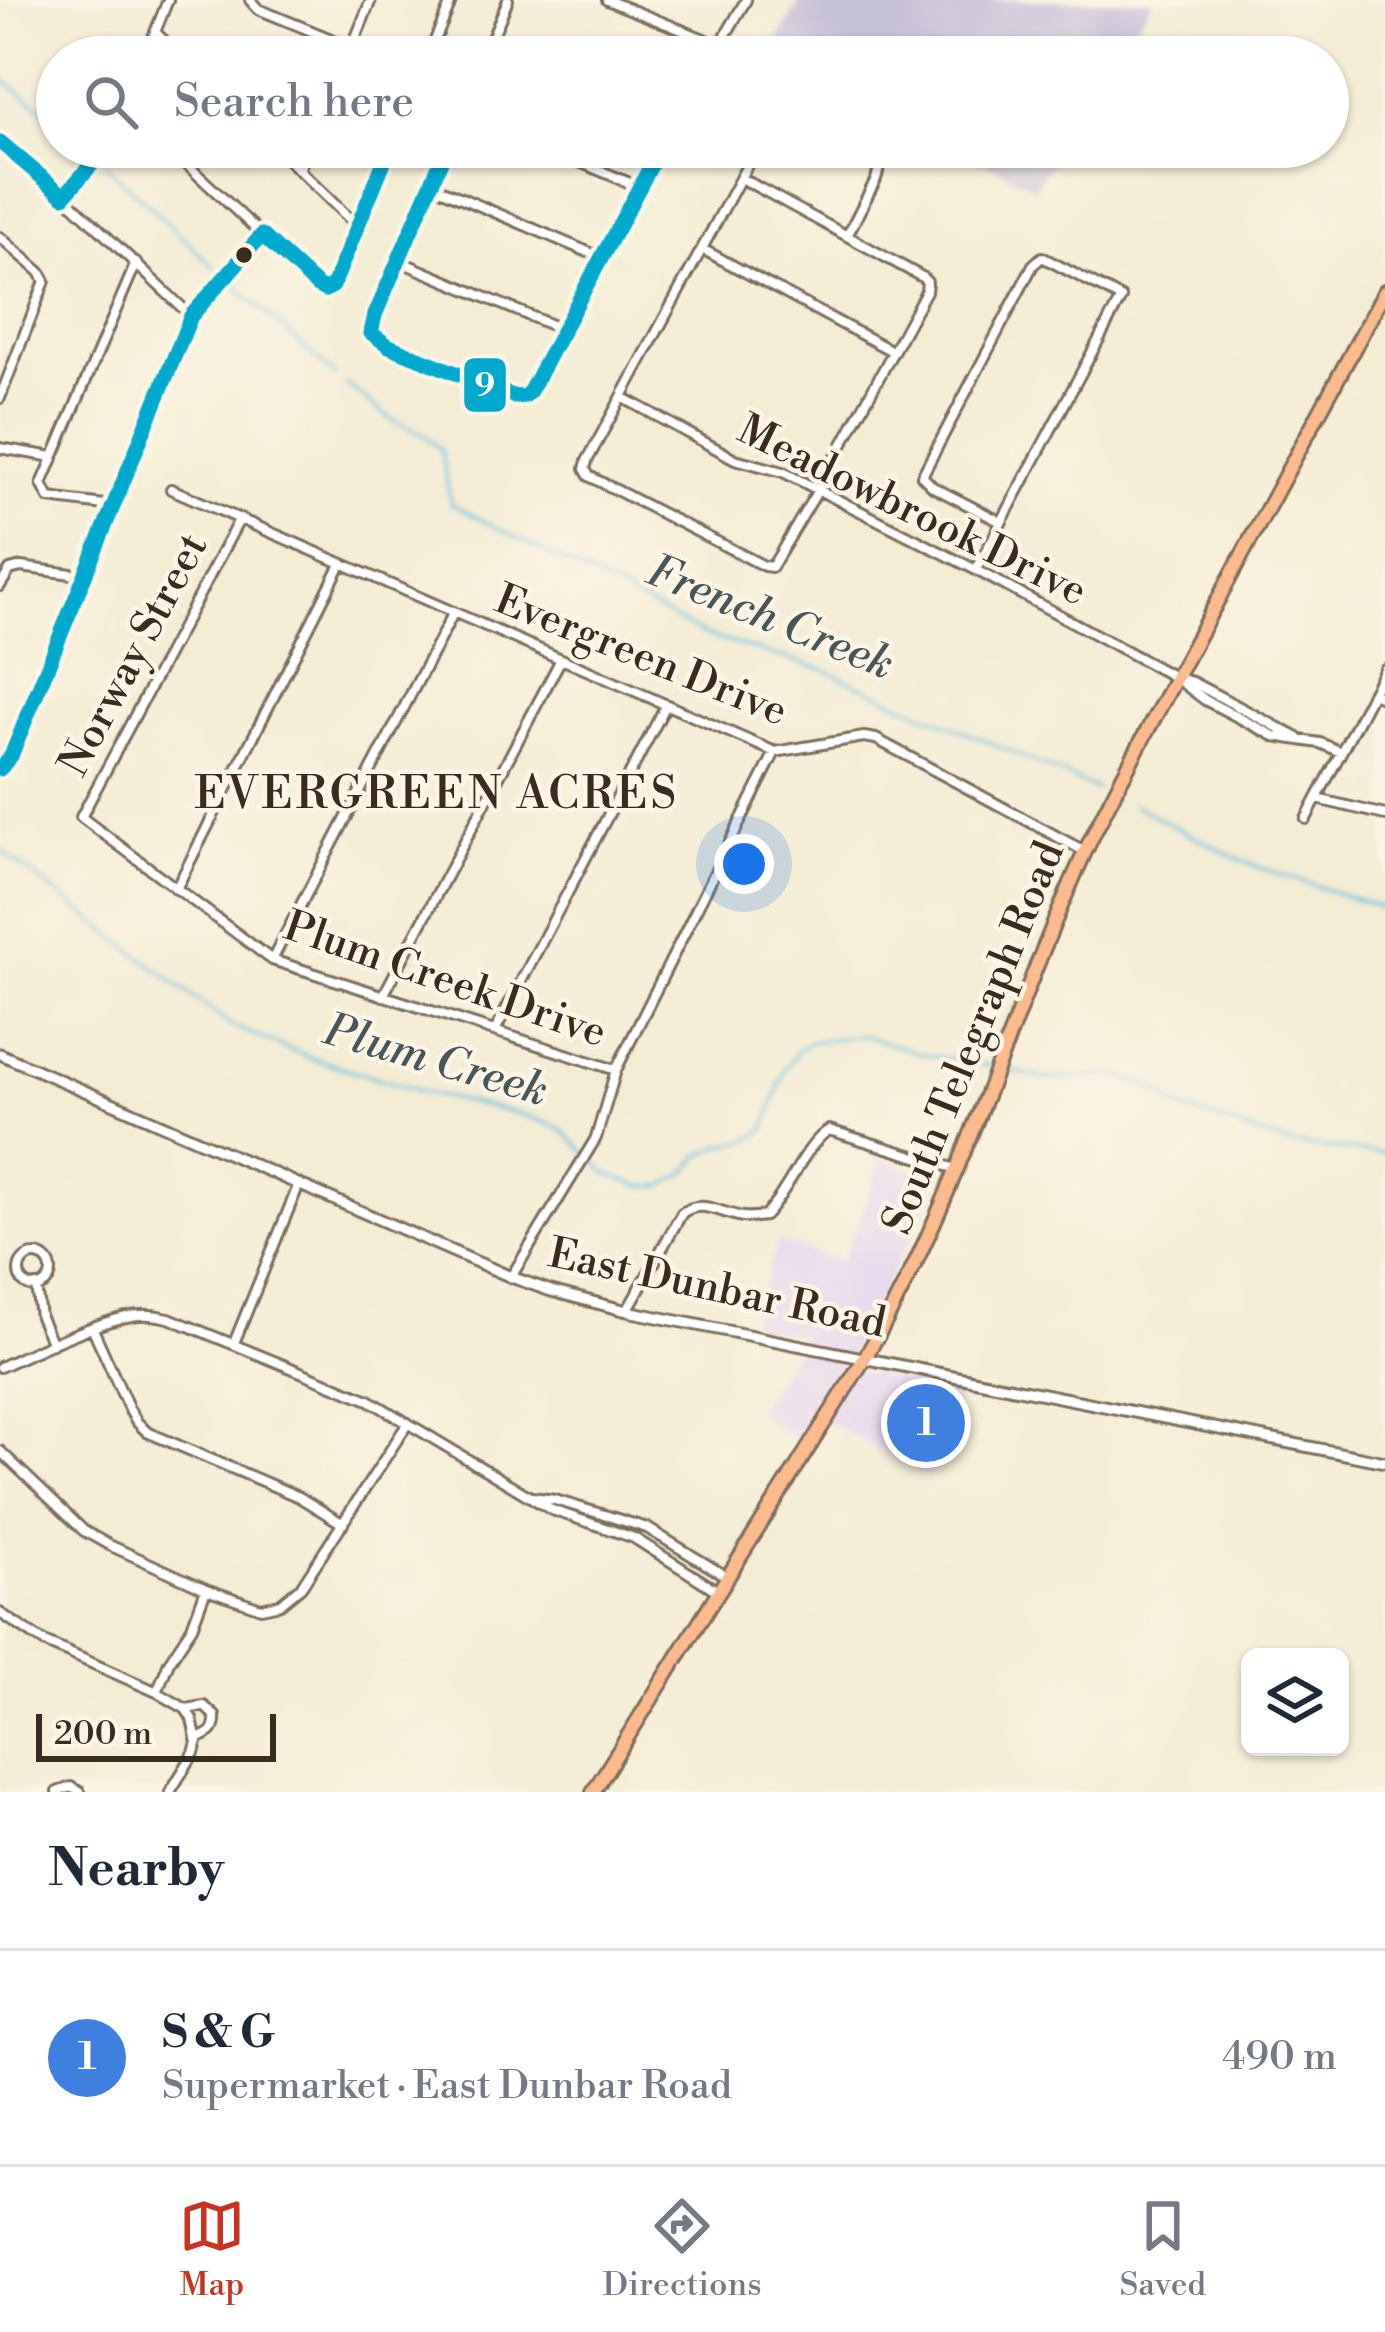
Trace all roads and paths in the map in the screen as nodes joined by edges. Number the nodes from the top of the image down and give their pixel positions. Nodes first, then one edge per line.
1 (168, 0) edge
2 (250, 0) edge
3 (371, 0) edge
4 (452, 0) edge
5 (508, 0) edge
6 (608, 0) edge
7 (746, 0) edge
8 (155, 32) junction
9 (153, 36) edge
10 (159, 36) edge
11 (316, 36) edge
12 (356, 36) edge
13 (437, 36) edge
14 (493, 36) edge
15 (697, 36) edge
16 (724, 36) edge
17 (0, 142) edge
18 (89, 168) edge
19 (190, 168) edge
20 (381, 168) edge
21 (439, 168) edge
22 (592, 168) edge
23 (649, 168) edge
24 (746, 168) edge
25 (879, 168) edge
26 (299, 170) edge
27 (741, 178) junction
28 (431, 185) junction
29 (638, 188) junction
30 (64, 196) junction
31 (357, 226) junction
32 (848, 234) junction
33 (262, 235) junction
34 (0, 237) edge
35 (704, 250) junction
36 (602, 258) junction
37 (400, 260) junction
38 (136, 263) junction
39 (1385, 291) edge
40 (191, 316) junction
41 (561, 329) junction
42 (892, 351) junction
43 (622, 397) junction
44 (0, 398) edge
45 (0, 448) edge
46 (53, 457) junction
47 (171, 489) dead end
48 (818, 490) junction
49 (112, 506) junction
50 (239, 520) junction
51 (1001, 523) junction
52 (341, 563) junction
53 (976, 570) junction
54 (86, 576) junction
55 (0, 586) edge
56 (454, 612) junction
57 (561, 659) junction
58 (1385, 669) edge
59 (1176, 678) junction
60 (1373, 693) junction
61 (1385, 698) edge
62 (666, 705) junction
63 (776, 752) junction
64 (1341, 752) junction
65 (0, 770) edge
66 (1316, 799) junction
67 (1385, 815) edge
68 (81, 818) joint
69 (1306, 819) dead end
70 (1085, 852) junction
71 (176, 889) junction
72 (272, 960) junction
73 (382, 996) junction
74 (495, 1031) junction
75 (0, 1054) edge
76 (616, 1070) junction
77 (956, 1169) junction
78 (299, 1184) junction
79 (511, 1276) junction
80 (36, 1286) junction
81 (627, 1310) junction
82 (93, 1329) junction
83 (233, 1343) junction
84 (52, 1344) junction
85 (866, 1356) junction
86 (0, 1367) edge
87 (408, 1423) junction
88 (0, 1451) edge
89 (1385, 1462) edge
90 (531, 1497) junction
91 (344, 1524) junction
92 (728, 1578) junction
93 (206, 1589) junction
94 (720, 1592) junction
95 (0, 1613) edge
96 (157, 1692) junction
97 (186, 1709) junction
98 (196, 1739) junction
99 (57, 1792) edge
100 (80, 1792) edge
101 (170, 1792) edge
102 (593, 1792) edge

1 - 8 street
2 - 11 street
3 - 12 street
4 - 13 street
5 - 14 street
6 - 15 street
7 - 16 street
8 - 9 street
8 - 10 street
17 - 30 street
18 - 30 street
19 - 33 street
20 - 31 street
21 - 28 street
22 - 29 street
23 - 29 street
24 - 27 street
25 - 32 street
26 - 31 street
27 - 32 street
27 - 35 street
28 - 36 street
28 - 37 street
29 - 36 street
30 - 38 street
31 - 33 street
32 - 42 street
33 - 40 street
34 - 44 street
35 - 42 street
35 - 43 street
36 - 41 street
37 - 41 street
37 - 41 street
38 - 40 street
38 - 46 street
39 - 59 main road, South Telegraph Road
40 - 49 street
42 - 48 street
43 - 48 street, Meadowbrook Drive
43 - 48 street
45 - 46 street
46 - 49 street
47 - 50 street, Evergreen Drive
48 - 53 street, Meadowbrook Drive
49 - 54 street
50 - 52 street, Evergreen Drive
50 - 68 street, Norway Street
51 - 51 street
51 - 53 street
52 - 56 street, Evergreen Drive
52 - 71 street
53 - 59 street, Meadowbrook Drive
54 - 55 street
54 - 65 street
56 - 57 street, Evergreen Drive
56 - 72 street
57 - 62 street, Evergreen Drive
57 - 73 street
58 - 60 street
59 - 64 street, Meadowbrook Drive
59 - 70 main road, South Telegraph Road
60 - 61 street
60 - 64 street
62 - 63 street, Evergreen Drive
62 - 74 street
63 - 70 street, Evergreen Drive
63 - 76 street
64 - 66 street
66 - 67 street
66 - 69 street
68 - 71 street, Plum Creek Drive
70 - 77 main road, South Telegraph Road
71 - 72 street, Plum Creek Drive
72 - 73 street, Plum Creek Drive
73 - 74 street, Plum Creek Drive
74 - 76 street, Plum Creek Drive
75 - 78 street, East Dunbar Road
76 - 79 street
77 - 81 street
77 - 85 main road, South Telegraph Road
78 - 79 street, East Dunbar Road
78 - 83 street
79 - 81 street, East Dunbar Road
80 - 80 street
80 - 84 street
81 - 85 street, East Dunbar Road
82 - 83 street
82 - 84 street
82 - 91 street
83 - 87 street
84 - 86 street
85 - 89 street, East Dunbar Road
85 - 92 main road, South Telegraph Road
87 - 90 street
87 - 91 street
88 - 93 street
90 - 92 street
90 - 94 street
91 - 93 street
92 - 94 main road, South Telegraph Road
93 - 96 street
94 - 102 main road, South Telegraph Road
95 - 96 street
96 - 97 street
97 - 98 street
97 - 98 street
98 - 101 street
99 - 100 street

